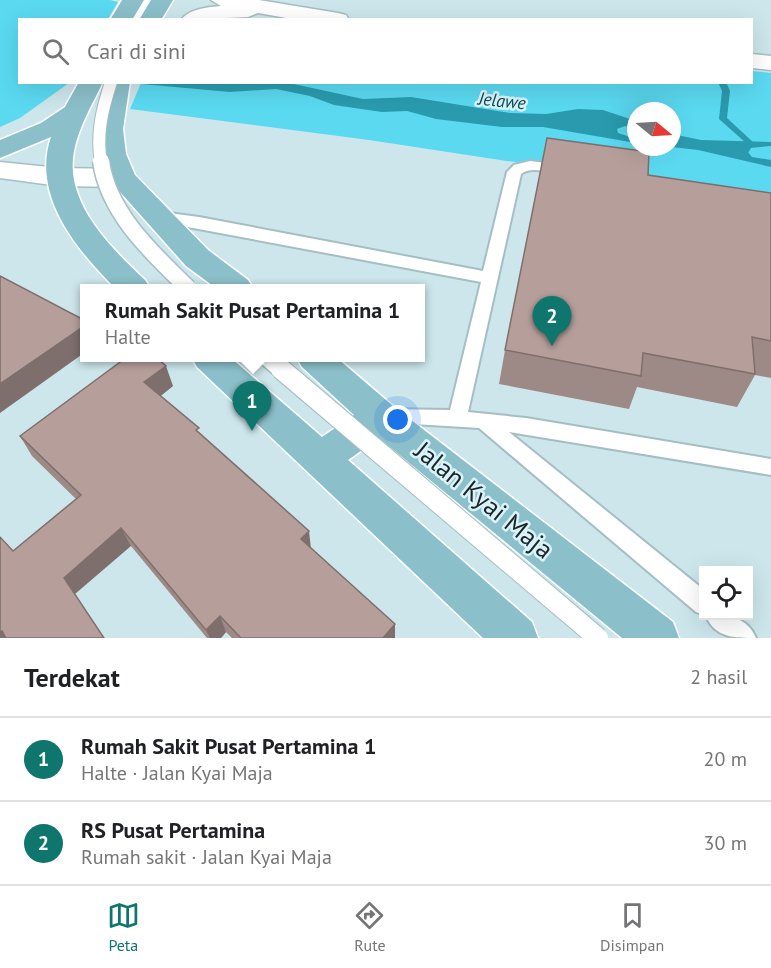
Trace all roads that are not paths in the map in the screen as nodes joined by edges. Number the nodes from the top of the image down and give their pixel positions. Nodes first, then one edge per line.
1 (133, 0) edge
2 (148, 0) edge
3 (162, 0) edge
4 (222, 0) edge
5 (273, 10) junction
6 (122, 18) edge
7 (139, 18) edge
8 (151, 18) edge
9 (197, 18) edge
10 (325, 18) edge
11 (753, 61) edge
12 (771, 63) edge
13 (105, 84) edge
14 (106, 84) edge
15 (106, 84) edge
16 (77, 111) junction
17 (0, 150) edge
18 (0, 170) edge
19 (584, 172) edge
20 (59, 177) junction
21 (123, 178) junction
22 (161, 217) junction
23 (489, 278) junction
24 (130, 284) edge
25 (184, 284) edge
26 (232, 284) edge
27 (213, 362) edge
28 (273, 362) edge
29 (320, 362) edge
30 (380, 417) junction
31 (457, 418) junction
32 (483, 420) junction
33 (320, 459) junction
34 (771, 467) edge
35 (699, 600) edge
36 (723, 620) edge
37 (516, 638) edge
38 (598, 638) edge
39 (657, 638) edge
40 (745, 638) edge

1 - 6 main road
2 - 7 lane
3 - 8 main road
4 - 5 street
5 - 9 street
5 - 10 street
11 - 12 street
13 - 16 main road
14 - 21 main road
15 - 25 lane, bridge
16 - 17 main road
16 - 20 main road
18 - 20 street
19 - 23 lane
20 - 21 street
20 - 24 main road
21 - 22 main road
22 - 23 lane
22 - 26 main road
23 - 31 lane
27 - 33 main road
28 - 38 lane, bridge
29 - 30 main road, Jalan Kyai Maja
30 - 31 lane
30 - 33 main road
30 - 39 main road, Jalan Kyai Maja
31 - 32 lane
32 - 34 lane
32 - 35 lane
33 - 37 main road
36 - 40 lane

